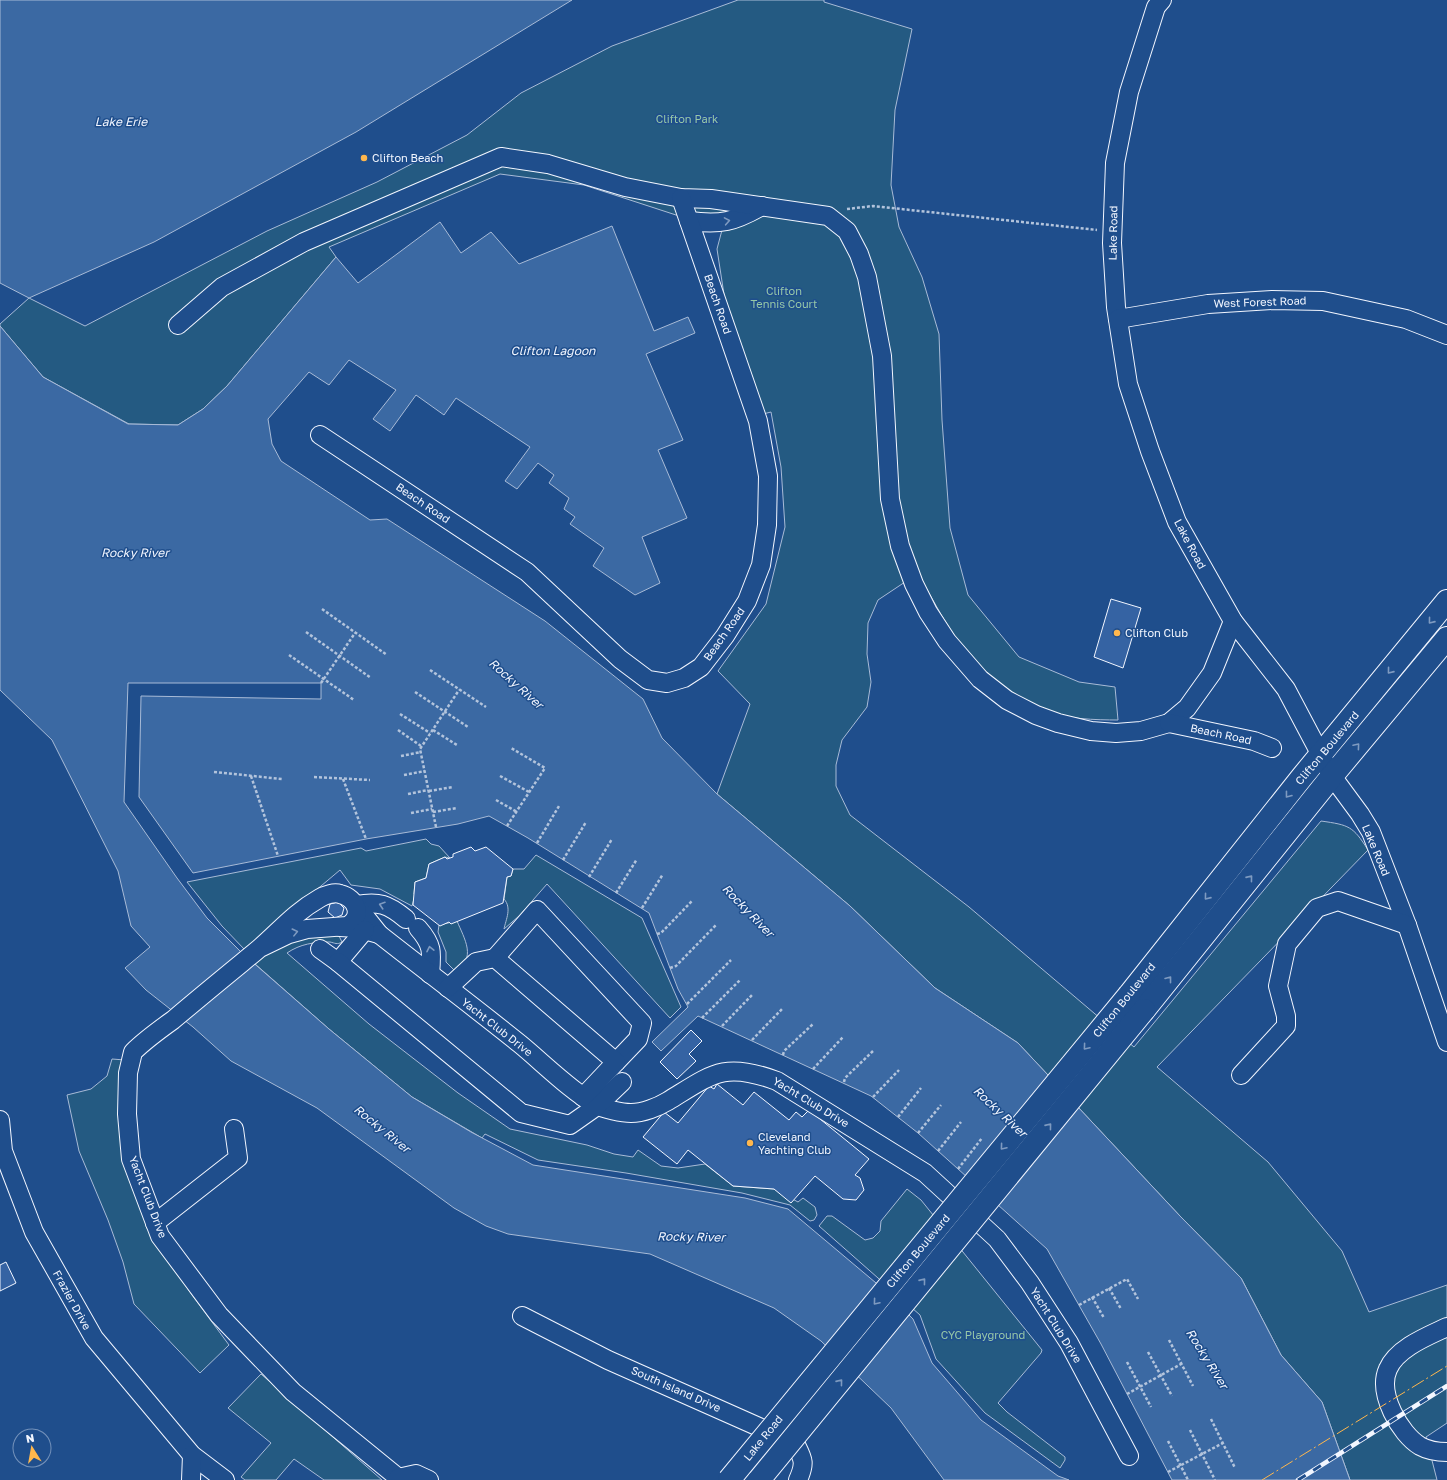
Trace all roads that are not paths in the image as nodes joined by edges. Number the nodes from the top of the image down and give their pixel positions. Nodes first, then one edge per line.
1 (1154, 2) edge
2 (681, 198) junction
3 (762, 206) junction
4 (689, 221) junction
5 (1118, 319) junction
6 (178, 325) dead end
7 (1447, 335) edge
8 (320, 435) dead end
9 (1447, 601) edge
10 (1233, 621) junction
11 (1447, 638) edge
12 (1169, 723) junction
13 (1272, 748) dead end
14 (1321, 753) junction
15 (1332, 776) junction
16 (356, 905) junction
17 (1407, 925) junction
18 (340, 927) junction
19 (372, 932) junction
20 (260, 948) junction
21 (320, 949) dead end
22 (495, 958) junction
23 (338, 962) junction
24 (430, 974) junction
25 (448, 988) junction
26 (1447, 1042) edge
27 (616, 1062) junction
28 (1241, 1074) dead end
29 (622, 1082) dead end
30 (590, 1101) junction
31 (0, 1120) edge
32 (234, 1129) dead end
33 (2, 1151) edge
34 (155, 1223) junction
35 (522, 1316) dead end
36 (1447, 1327) edge
37 (797, 1397) joint
38 (1447, 1452) edge
39 (192, 1455) junction
40 (1129, 1456) dead end
41 (399, 1479) edge
42 (191, 1480) edge
43 (225, 1480) edge
44 (429, 1480) edge
45 (729, 1480) edge
46 (759, 1480) edge
47 (798, 1480) edge

1 - 5 street, Lake Road
2 - 3 street, Beach Road
2 - 4 street, Beach Road
2 - 6 street, Beach Road
4 -> 3 street
3 - 12 street, Beach Road
4 - 8 street, Beach Road
5 - 7 street, West Forest Road
5 - 10 street, Lake Road
9 -> 14 main road, Clifton Boulevard
10 - 12 street, Beach Road
10 - 14 street, Lake Road
15 -> 11 main road, Clifton Boulevard
12 - 13 street, Beach Road
14 - 15 street, Lake Road
14 -> 37 main road, Clifton Boulevard, bridge
15 - 17 street, Lake Road
46 -> 15 main road, Clifton Boulevard, bridge
16 - 18 street, Yacht Club Drive
16 - 19 street, Yacht Club Drive
16 - 20 street, Yacht Club Drive
24 -> 16 street
17 - 26 street, Lake Road
17 - 28 street
18 - 19 street, Yacht Club Drive
20 -> 18 street, Yacht Club Drive
19 - 23 street
19 - 24 street, Yacht Club Drive
20 - 34 street, Yacht Club Drive
21 - 23 street
22 - 25 street
22 - 27 street
22 - 27 street
23 - 30 street
24 - 25 street, Yacht Club Drive
25 - 30 street, Yacht Club Drive
27 - 30 street
29 - 30 street
30 - 40 street, Yacht Club Drive
31 - 33 street, Frazier Drive
32 - 34 street
33 - 39 street, Frazier Drive
34 - 41 street, Yacht Club Drive
35 - 47 street, South Island Drive
36 - 38 street
37 - 45 main road, Lake Road, bridge
39 - 42 street
39 - 43 street, Frazier Drive
41 - 44 street

